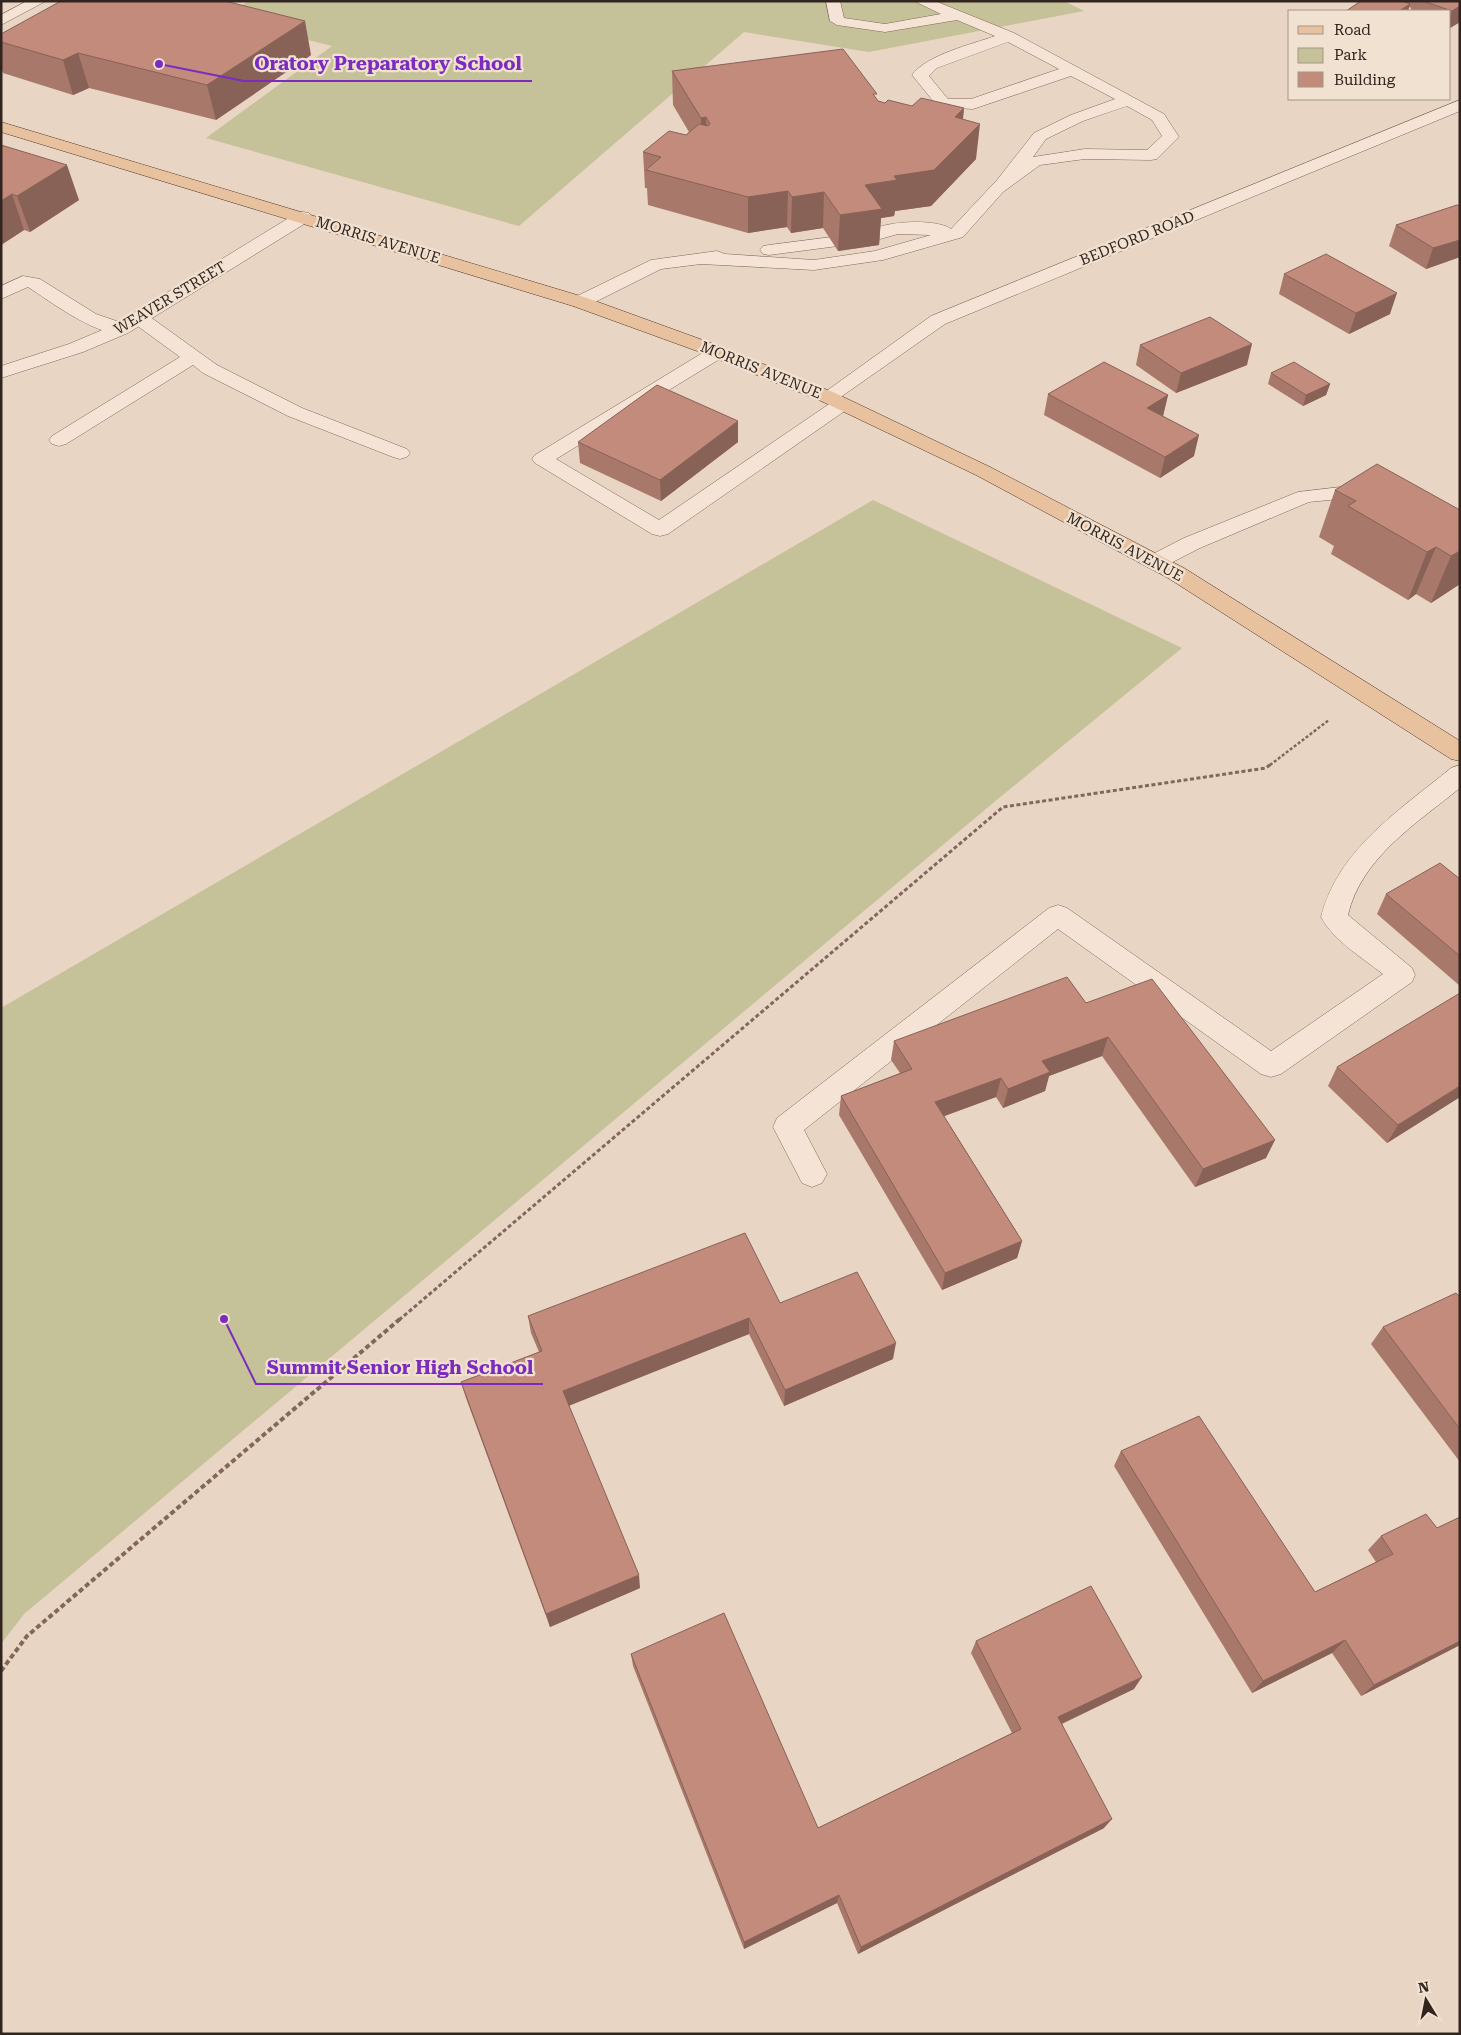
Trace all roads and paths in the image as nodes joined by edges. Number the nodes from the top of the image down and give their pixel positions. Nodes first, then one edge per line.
1 (39, 1) edge
2 (833, 1) edge
3 (921, 1) edge
4 (959, 16) junction
5 (1, 20) edge
6 (1010, 36) junction
7 (1072, 70) junction
8 (1128, 100) junction
9 (1460, 105) edge
10 (1, 127) edge
11 (1003, 184) junction
12 (304, 217) junction
13 (957, 233) junction
14 (873, 236) edge
15 (832, 242) edge
16 (698, 258) junction
17 (1, 294) edge
18 (580, 302) junction
19 (139, 318) junction
20 (121, 329) junction
21 (716, 353) junction
22 (193, 357) junction
23 (1, 372) edge
24 (835, 401) junction
25 (59, 440) dead end
26 (400, 453) dead end
27 (1392, 502) edge
28 (1155, 562) junction
29 (1371, 695) junction
30 (1460, 753) edge
31 (1460, 774) edge
32 (812, 1174) dead end
33 (1, 1671) edge

1 - 5 street
2 - 4 street
3 - 4 street
4 - 6 street
6 - 7 street
6 - 7 street
7 - 8 street
8 - 11 street
8 - 11 street
9 - 24 street, BEDFORD ROAD
10 - 12 main road, MORRIS AVENUE
11 - 13 street
12 - 18 main road, MORRIS AVENUE
12 - 19 street, WEAVER STREET
13 - 14 street
13 - 16 street
15 - 16 street
16 - 18 street
17 - 20 street
18 - 21 main road, MORRIS AVENUE
19 - 20 street, WEAVER STREET
19 - 22 street
20 - 23 street, WEAVER STREET
21 - 24 main road, MORRIS AVENUE
21 - 24 street, BEDFORD ROAD
22 - 25 street
22 - 26 street
24 - 28 main road, MORRIS AVENUE
27 - 28 street
28 - 29 main road, MORRIS AVENUE
29 - 30 main road, MORRIS AVENUE
29 - 33 path
31 - 32 street

